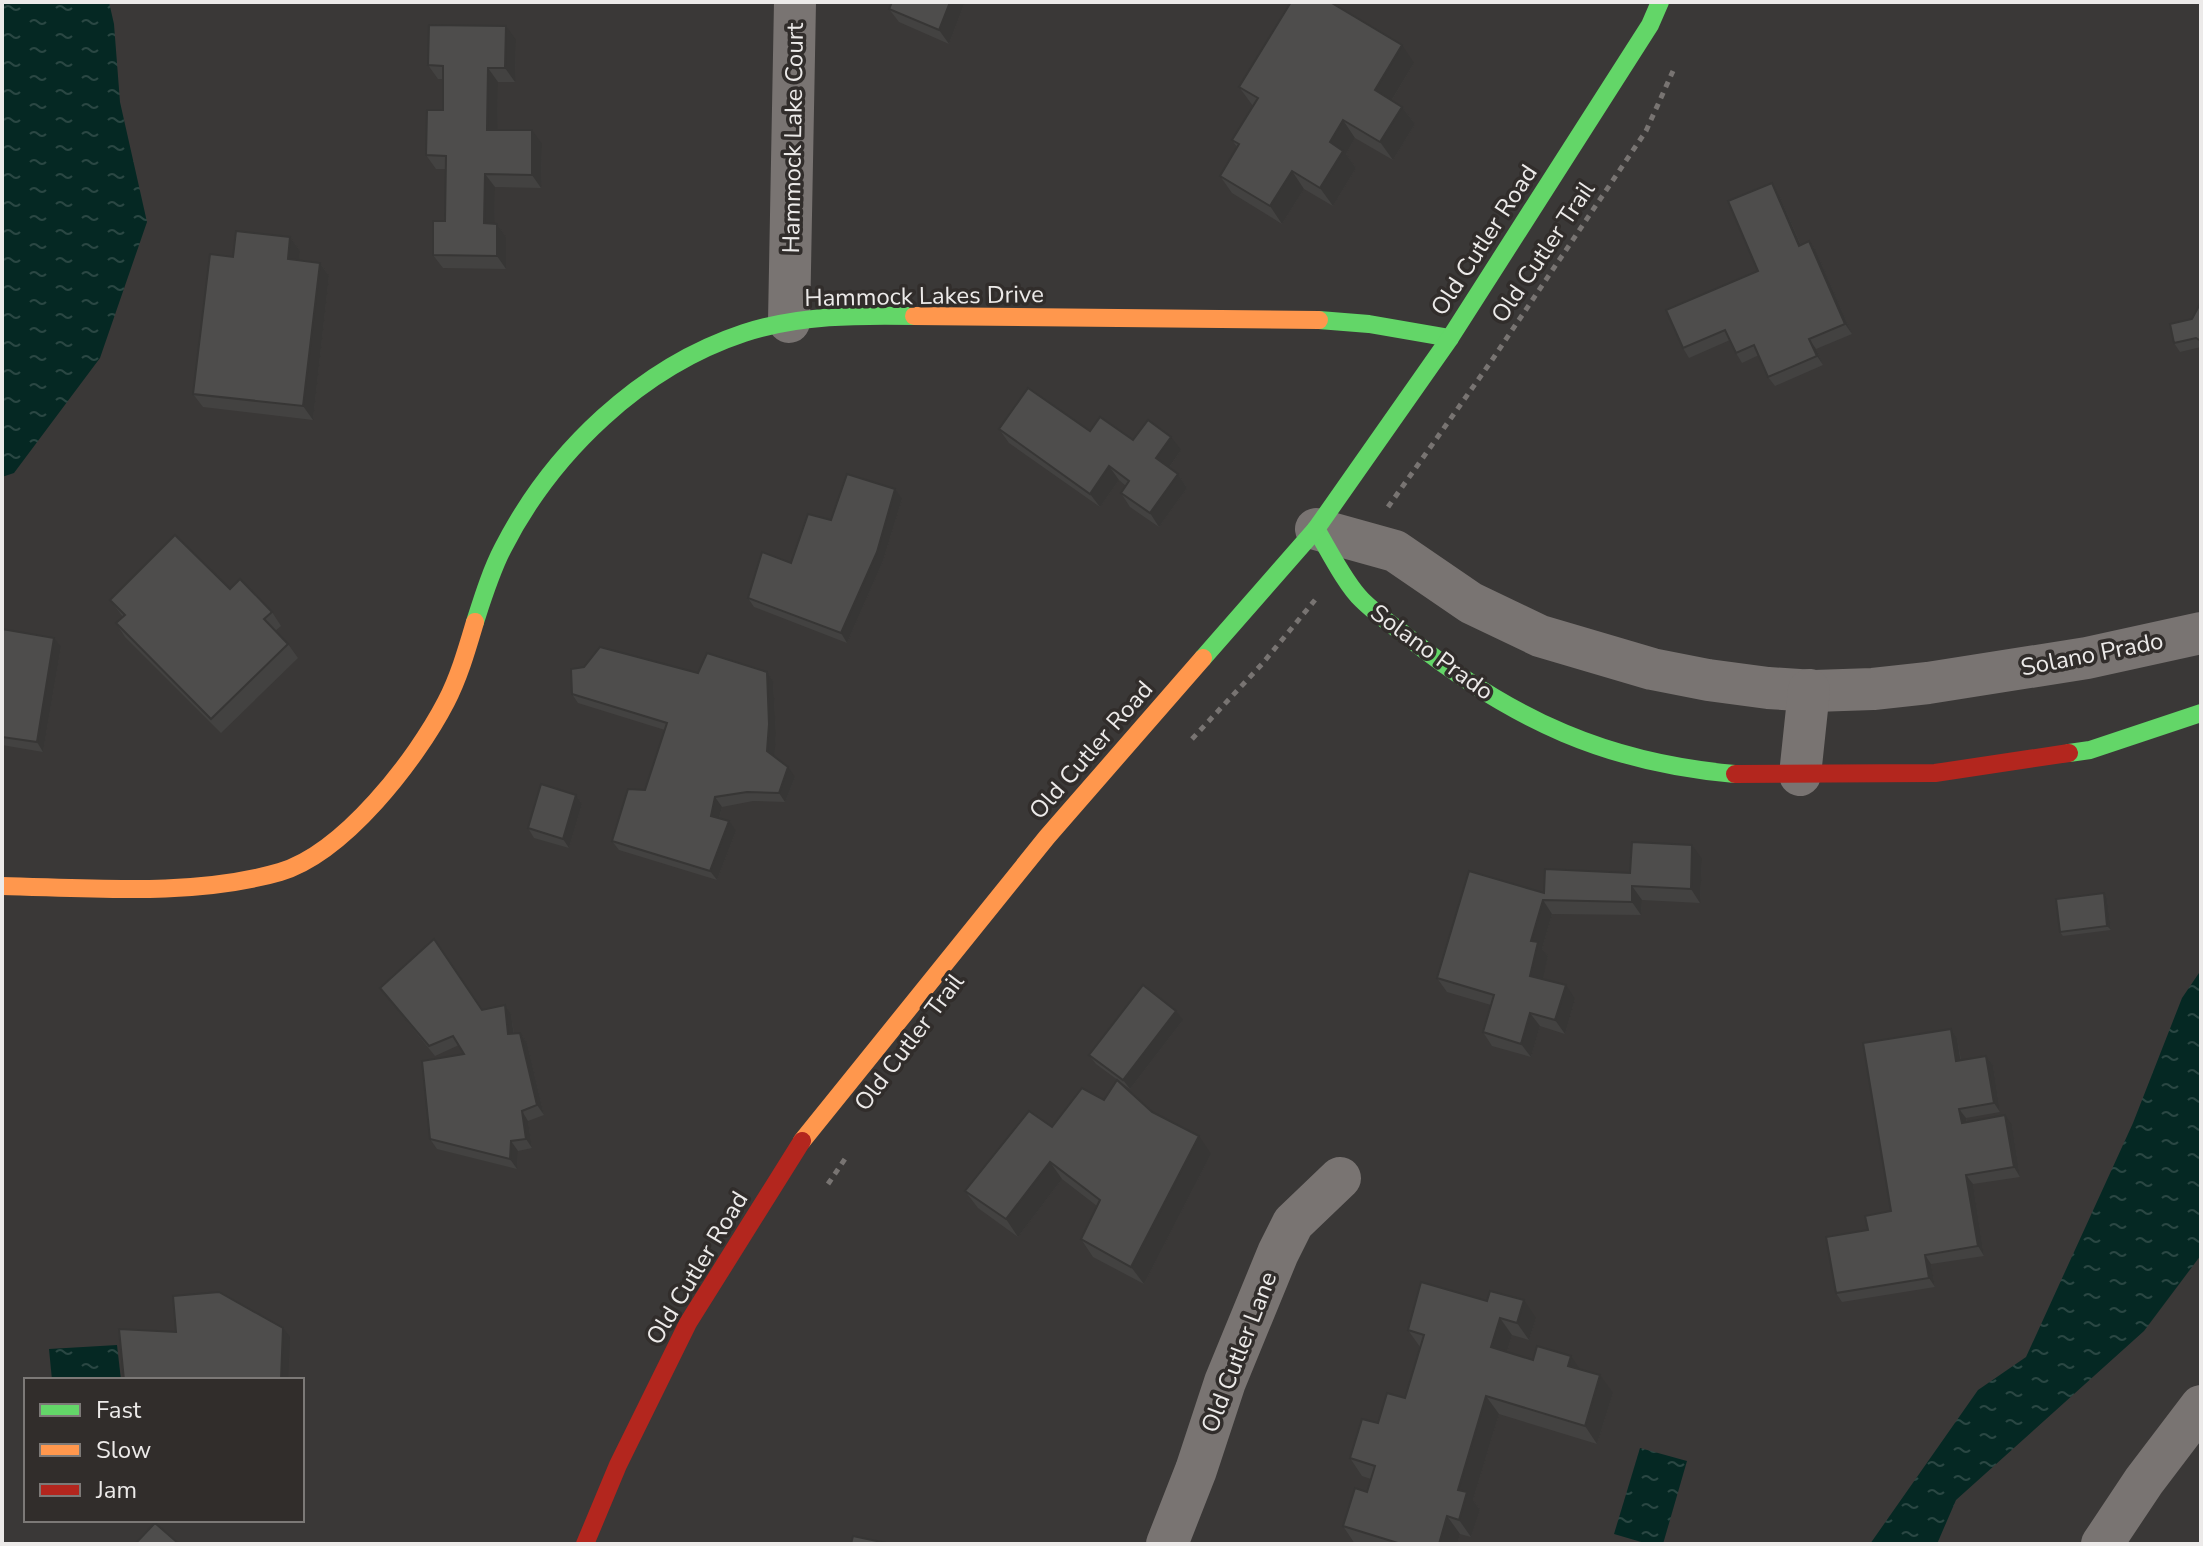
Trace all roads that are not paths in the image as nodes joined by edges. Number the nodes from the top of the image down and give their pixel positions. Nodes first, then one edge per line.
1 (795, 2) edge
2 (1660, 2) edge
3 (789, 322) junction
4 (1450, 338) junction
5 (1316, 529) junction
6 (2201, 633) edge
7 (1809, 690) junction
8 (2201, 713) edge
9 (1800, 775) junction
10 (2, 886) edge
11 (1340, 1178) dead end
12 (2201, 1406) edge
13 (585, 1544) edge
14 (1167, 1544) edge
15 (2102, 1544) edge

1 - 3 street, Hammock Lake Court
2 - 4 street, Old Cutler Road
3 - 4 street, Hammock Lakes Drive
3 - 10 street, Hammock Lakes Drive
4 - 5 street, Old Cutler Road
5 - 7 street, Solano Prado
5 - 9 street, Solano Prado
5 - 13 street, Old Cutler Road
6 - 7 street, Solano Prado
7 - 9 street
8 - 9 street, Solano Prado
11 - 14 street, Old Cutler Lane
12 - 15 street

